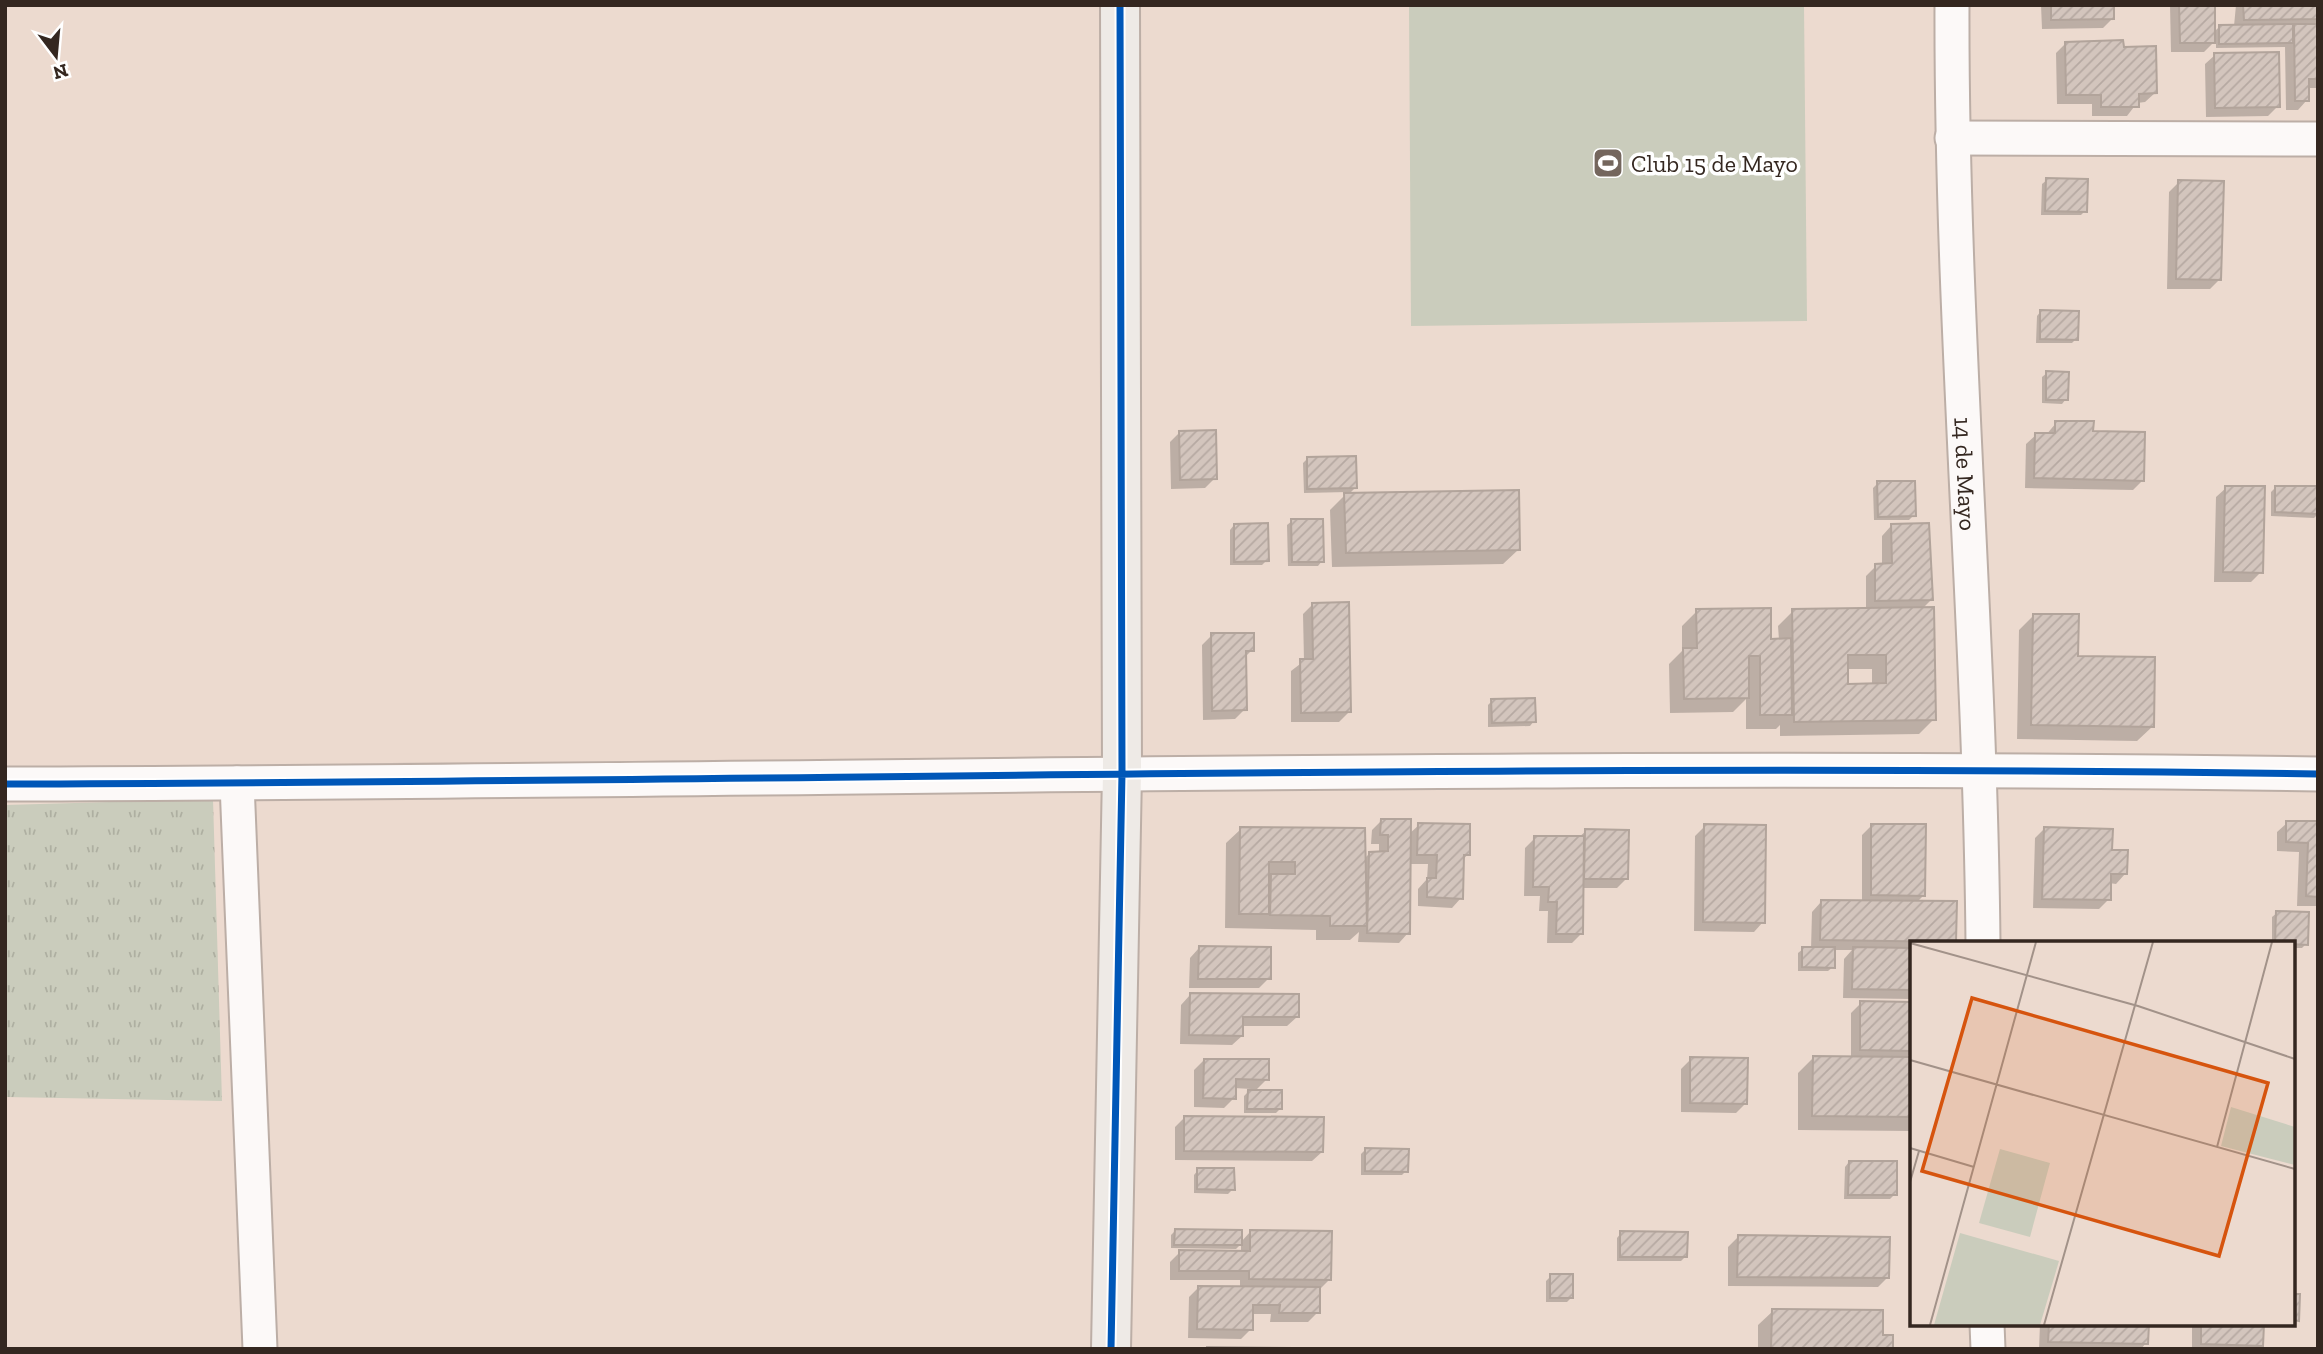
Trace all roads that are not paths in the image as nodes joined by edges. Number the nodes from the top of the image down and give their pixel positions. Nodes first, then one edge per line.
1 (1120, 5) edge
2 (1952, 5) edge
3 (1952, 138) junction
4 (2318, 139) edge
5 (1981, 769) junction
6 (1122, 773) junction
7 (2318, 774) edge
8 (237, 783) junction
9 (5, 784) edge
10 (1983, 941) edge
11 (1987, 1326) edge
12 (260, 1349) edge
13 (1111, 1349) edge
14 (1988, 1349) edge

1 - 6 street
2 - 3 street, 14 de Mayo
3 - 4 street
3 - 5 street, 14 de Mayo
5 - 6 street
5 - 7 street
5 - 10 street, 14 de Mayo
6 - 8 street
6 - 13 street
8 - 9 street
8 - 12 street
11 - 14 street

